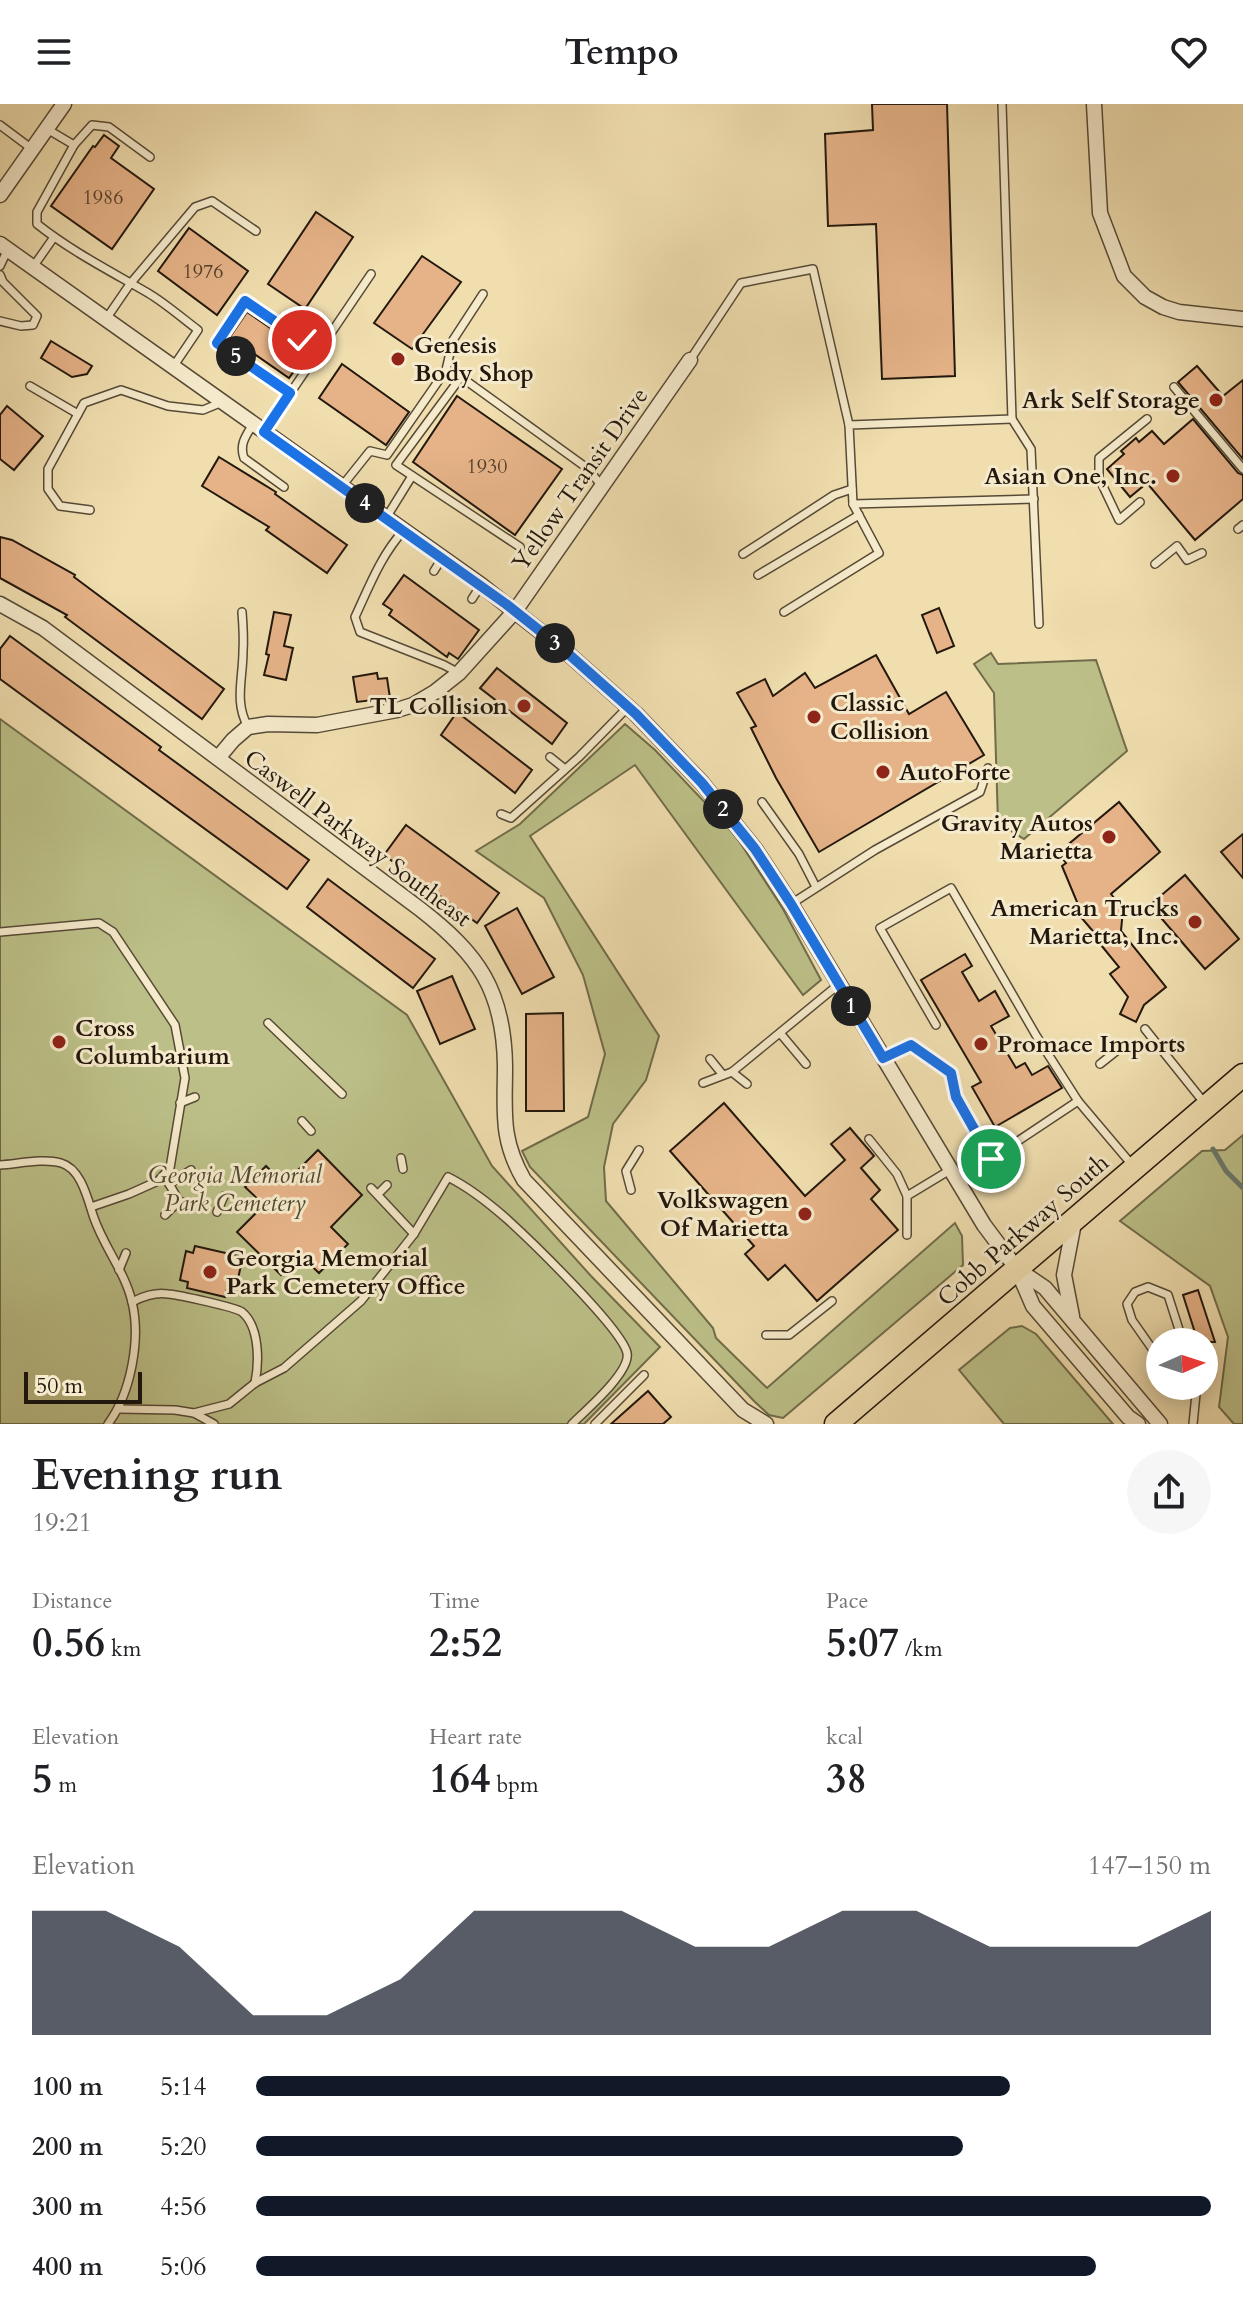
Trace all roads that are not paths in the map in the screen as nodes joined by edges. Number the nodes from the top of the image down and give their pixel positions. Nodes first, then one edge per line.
1 (64, 104) edge
2 (1002, 104) edge
3 (1094, 104) edge
4 (0, 125) edge
5 (46, 129) junction
6 (74, 145) junction
7 (32, 149) junction
8 (150, 157) dead end
9 (0, 195) edge
10 (256, 231) dead end
11 (54, 237) junction
12 (4, 247) edge
13 (0, 266) edge
14 (33, 267) junction
15 (371, 274) dead end
16 (0, 275) edge
17 (130, 284) junction
18 (483, 294) dead end
19 (106, 319) junction
20 (1243, 319) edge
21 (0, 321) edge
22 (302, 340) dead end
23 (690, 360) joint
24 (173, 367) junction
25 (30, 386) dead end
26 (1174, 387) dead end
27 (290, 393) junction
28 (222, 402) junction
29 (78, 414) junction
30 (1012, 419) junction
31 (1147, 419) dead end
32 (849, 425) junction
33 (258, 428) junction
34 (1243, 469) edge
35 (412, 476) junction
36 (342, 486) junction
37 (602, 486) junction
38 (284, 487) dead end
39 (852, 489) junction
40 (1034, 499) junction
41 (1140, 502) dead end
42 (853, 504) junction
43 (90, 510) dead end
44 (859, 515) junction
45 (386, 518) junction
46 (404, 530) junction
47 (520, 547) dead end
48 (1202, 553) dead end
49 (743, 554) dead end
50 (442, 558) junction
51 (1155, 564) dead end
52 (434, 571) dead end
53 (758, 575) dead end
54 (481, 585) junction
55 (472, 599) dead end
56 (0, 604) edge
57 (515, 611) junction
58 (242, 612) dead end
59 (784, 612) dead end
60 (1039, 624) dead end
61 (459, 673) junction
62 (628, 707) junction
63 (248, 727) junction
64 (550, 757) dead end
65 (218, 758) junction
66 (988, 768) dead end
67 (565, 769) junction
68 (762, 802) dead end
69 (501, 814) dead end
70 (816, 887) junction
71 (791, 904) junction
72 (0, 932) edge
73 (838, 985) junction
74 (268, 1023) dead end
75 (936, 1025) dead end
76 (1145, 1029) dead end
77 (780, 1033) junction
78 (1124, 1045) dead end
79 (883, 1058) junction
80 (710, 1059) dead end
81 (806, 1064) dead end
82 (1100, 1064) dead end
83 (732, 1072) junction
84 (723, 1075) junction
85 (1243, 1075) edge
86 (703, 1083) dead end
87 (747, 1084) dead end
88 (342, 1094) dead end
89 (195, 1097) dead end
90 (1078, 1101) junction
91 (180, 1103) junction
92 (1207, 1106) junction
93 (302, 1121) dead end
94 (311, 1131) dead end
95 (869, 1139) dead end
96 (639, 1150) dead end
97 (401, 1158) dead end
98 (0, 1165) edge
99 (1135, 1168) junction
100 (403, 1169) dead end
101 (950, 1169) junction
102 (191, 1170) dead end
103 (164, 1175) junction
104 (169, 1184) junction
105 (387, 1185) dead end
106 (631, 1190) dead end
107 (224, 1196) dead end
108 (907, 1196) junction
109 (179, 1201) junction
110 (192, 1205) dead end
111 (91, 1207) junction
112 (217, 1212) dead end
113 (165, 1215) dead end
114 (1074, 1220) junction
115 (414, 1234) junction
116 (907, 1235) dead end
117 (126, 1253) dead end
118 (1017, 1269) junction
119 (119, 1270) junction
120 (832, 1301) dead end
121 (132, 1302) junction
122 (1073, 1320) junction
123 (1179, 1328) edge
124 (766, 1335) dead end
125 (1146, 1340) edge
126 (644, 1375) dead end
127 (255, 1383) junction
128 (1196, 1400) edge
129 (119, 1409) junction
130 (743, 1410) junction
131 (194, 1413) junction
132 (108, 1424) edge
133 (214, 1424) edge
134 (572, 1424) edge
135 (595, 1424) edge
136 (750, 1424) edge
137 (766, 1424) edge
138 (834, 1424) edge
139 (1138, 1424) edge
140 (1160, 1424) edge
141 (1193, 1424) edge

1 - 5 street
2 - 30 lane
3 - 20 street
4 - 7 lane
5 - 6 lane
5 - 7 street
6 - 8 lane
6 - 11 lane
7 - 9 street
10 - 17 lane
11 - 14 lane
11 - 17 lane
12 - 13 lane
12 - 14 street
14 - 19 street
15 - 27 lane
16 - 21 lane
17 - 19 lane
17 - 24 lane
18 - 36 lane
19 - 24 street
22 - 27 lane
23 - 32 lane
23 - 37 street, Yellow Transit Drive
24 - 28 street
25 - 29 lane
26 - 34 lane
27 - 33 lane
28 - 29 lane
28 - 33 street
29 - 43 lane
30 - 32 lane
30 - 40 lane
31 - 41 lane
32 - 39 lane
33 - 36 street
33 - 38 lane
35 - 37 lane
35 - 45 lane
35 - 47 lane
36 - 45 street
37 - 57 street, Yellow Transit Drive
39 - 42 lane
39 - 49 lane
40 - 42 lane
40 - 60 lane
42 - 44 lane
44 - 53 lane
44 - 59 lane
45 - 46 street
46 - 50 street
46 - 61 lane
48 - 51 lane
50 - 52 lane
50 - 54 street
54 - 55 lane
54 - 57 street
56 - 65 street, Caswell Parkway Southeast
57 - 61 street, Yellow Transit Drive
57 - 62 street
58 - 63 lane
61 - 63 street, Yellow Transit Drive
62 - 67 lane
62 - 71 street
63 - 65 street
64 - 67 lane
65 - 130 street, Caswell Parkway Southeast
66 - 70 lane
67 - 69 lane
68 - 70 lane
70 - 71 lane
71 - 73 street
72 - 91 lane
73 - 77 lane
73 - 79 street
74 - 88 lane
75 - 90 lane
76 - 92 lane
77 - 81 lane
77 - 83 lane
78 - 82 lane
79 - 90 lane
79 - 101 street
80 - 84 lane
83 - 84 lane
83 - 87 lane
84 - 86 lane
85 - 92 main road, Cobb Parkway South
89 - 91 lane
90 - 99 lane
91 - 103 lane
92 - 99 main road, Cobb Parkway South
93 - 94 lane
95 - 108 lane
96 - 106 lane
97 - 100 lane
98 - 111 lane
99 - 114 main road, Cobb Parkway South
101 - 108 lane
101 - 118 street
102 - 104 lane
103 - 104 lane
103 - 111 lane
104 - 109 lane
105 - 115 lane
107 - 112 lane
108 - 116 lane
109 - 110 lane
109 - 113 lane
111 - 119 lane
114 - 118 main road, Cobb Parkway South
114 - 122 street
115 - 127 lane
115 - 134 lane
117 - 119 lane
118 - 122 street
118 - 138 main road, Cobb Parkway South
118 - 139 street
119 - 121 lane
120 - 124 lane
121 - 127 lane
121 - 129 lane
122 - 140 street
123 - 125 lane
126 - 135 lane
127 - 131 lane
128 - 141 lane
129 - 131 lane
129 - 132 lane
130 - 136 street, Caswell Parkway Southeast
130 - 137 street, Caswell Parkway Southeast
131 - 133 lane

